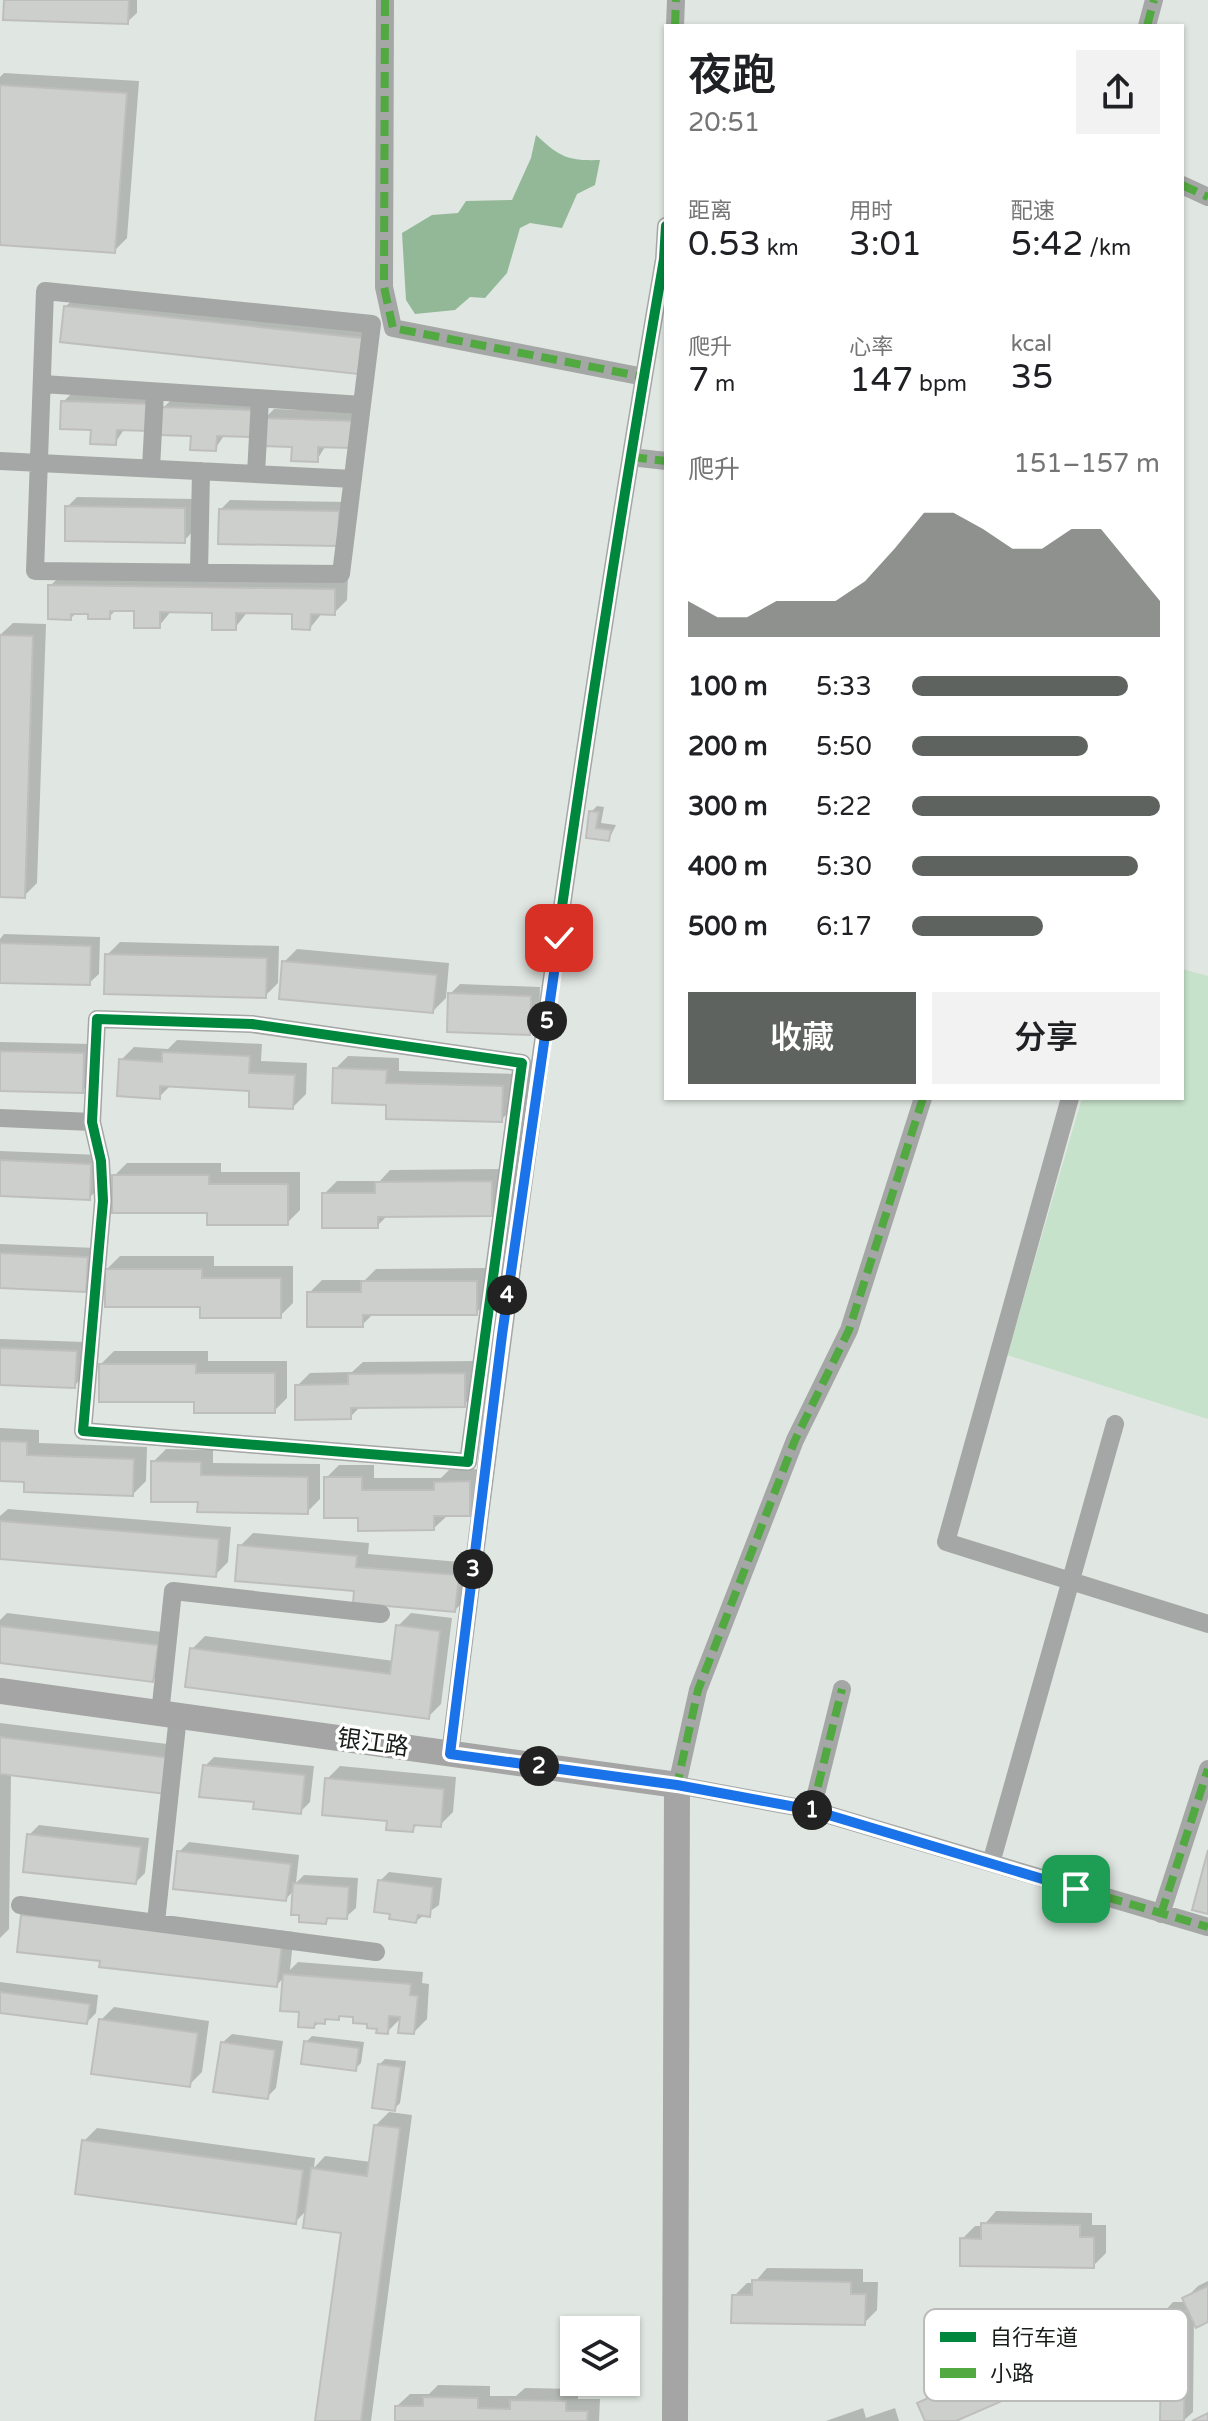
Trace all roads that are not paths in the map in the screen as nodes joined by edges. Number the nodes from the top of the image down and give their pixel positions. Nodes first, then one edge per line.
1 (385, 0) edge
2 (676, 0) edge
3 (1154, 0) edge
4 (675, 24) edge
5 (1148, 24) edge
6 (1184, 186) edge
7 (1208, 197) edge
8 (664, 259) edge
9 (644, 377) junction
10 (43, 384) junction
11 (155, 392) junction
12 (260, 399) junction
13 (362, 405) junction
14 (631, 457) junction
15 (0, 461) edge
16 (664, 461) edge
17 (39, 463) junction
18 (151, 468) junction
19 (201, 471) junction
20 (256, 474) junction
21 (353, 479) junction
22 (199, 573) junction
23 (922, 1100) edge
24 (1069, 1100) edge
25 (0, 1118) edge
26 (92, 1122) junction
27 (1115, 1424) dead end
28 (1071, 1581) junction
29 (381, 1614) dead end
30 (1208, 1624) edge
31 (842, 1689) dead end
32 (0, 1691) edge
33 (169, 1715) junction
34 (450, 1754) junction
35 (1208, 1769) edge
36 (677, 1785) junction
37 (812, 1810) junction
38 (991, 1863) junction
39 (20, 1905) dead end
40 (1161, 1914) junction
41 (156, 1922) junction
42 (1208, 1927) edge
43 (376, 1952) dead end
44 (675, 2421) edge

1 - 9 street
2 - 4 street
3 - 5 street
6 - 7 street
8 - 9 street
9 - 14 street
10 - 11 street
10 - 13 street
10 - 17 street
11 - 12 street
11 - 18 street
12 - 13 street
12 - 20 street
13 - 21 street
14 - 16 street
14 - 34 street
15 - 17 street
17 - 18 street
17 - 22 street
18 - 19 street
19 - 20 street
19 - 22 street
20 - 21 street
21 - 22 street
23 - 36 street
24 - 28 street
25 - 26 street
26 - 26 street
27 - 28 street
28 - 30 street
28 - 38 street
29 - 33 street
31 - 37 street
32 - 33 street, 银江路
33 - 34 street, 银江路
33 - 41 street
34 - 36 street, 银江路
35 - 40 street
36 - 37 street, 银江路
36 - 44 street
37 - 38 street, 银江路
38 - 40 street, 银江路
39 - 41 street
40 - 42 street, 银江路
41 - 43 street

